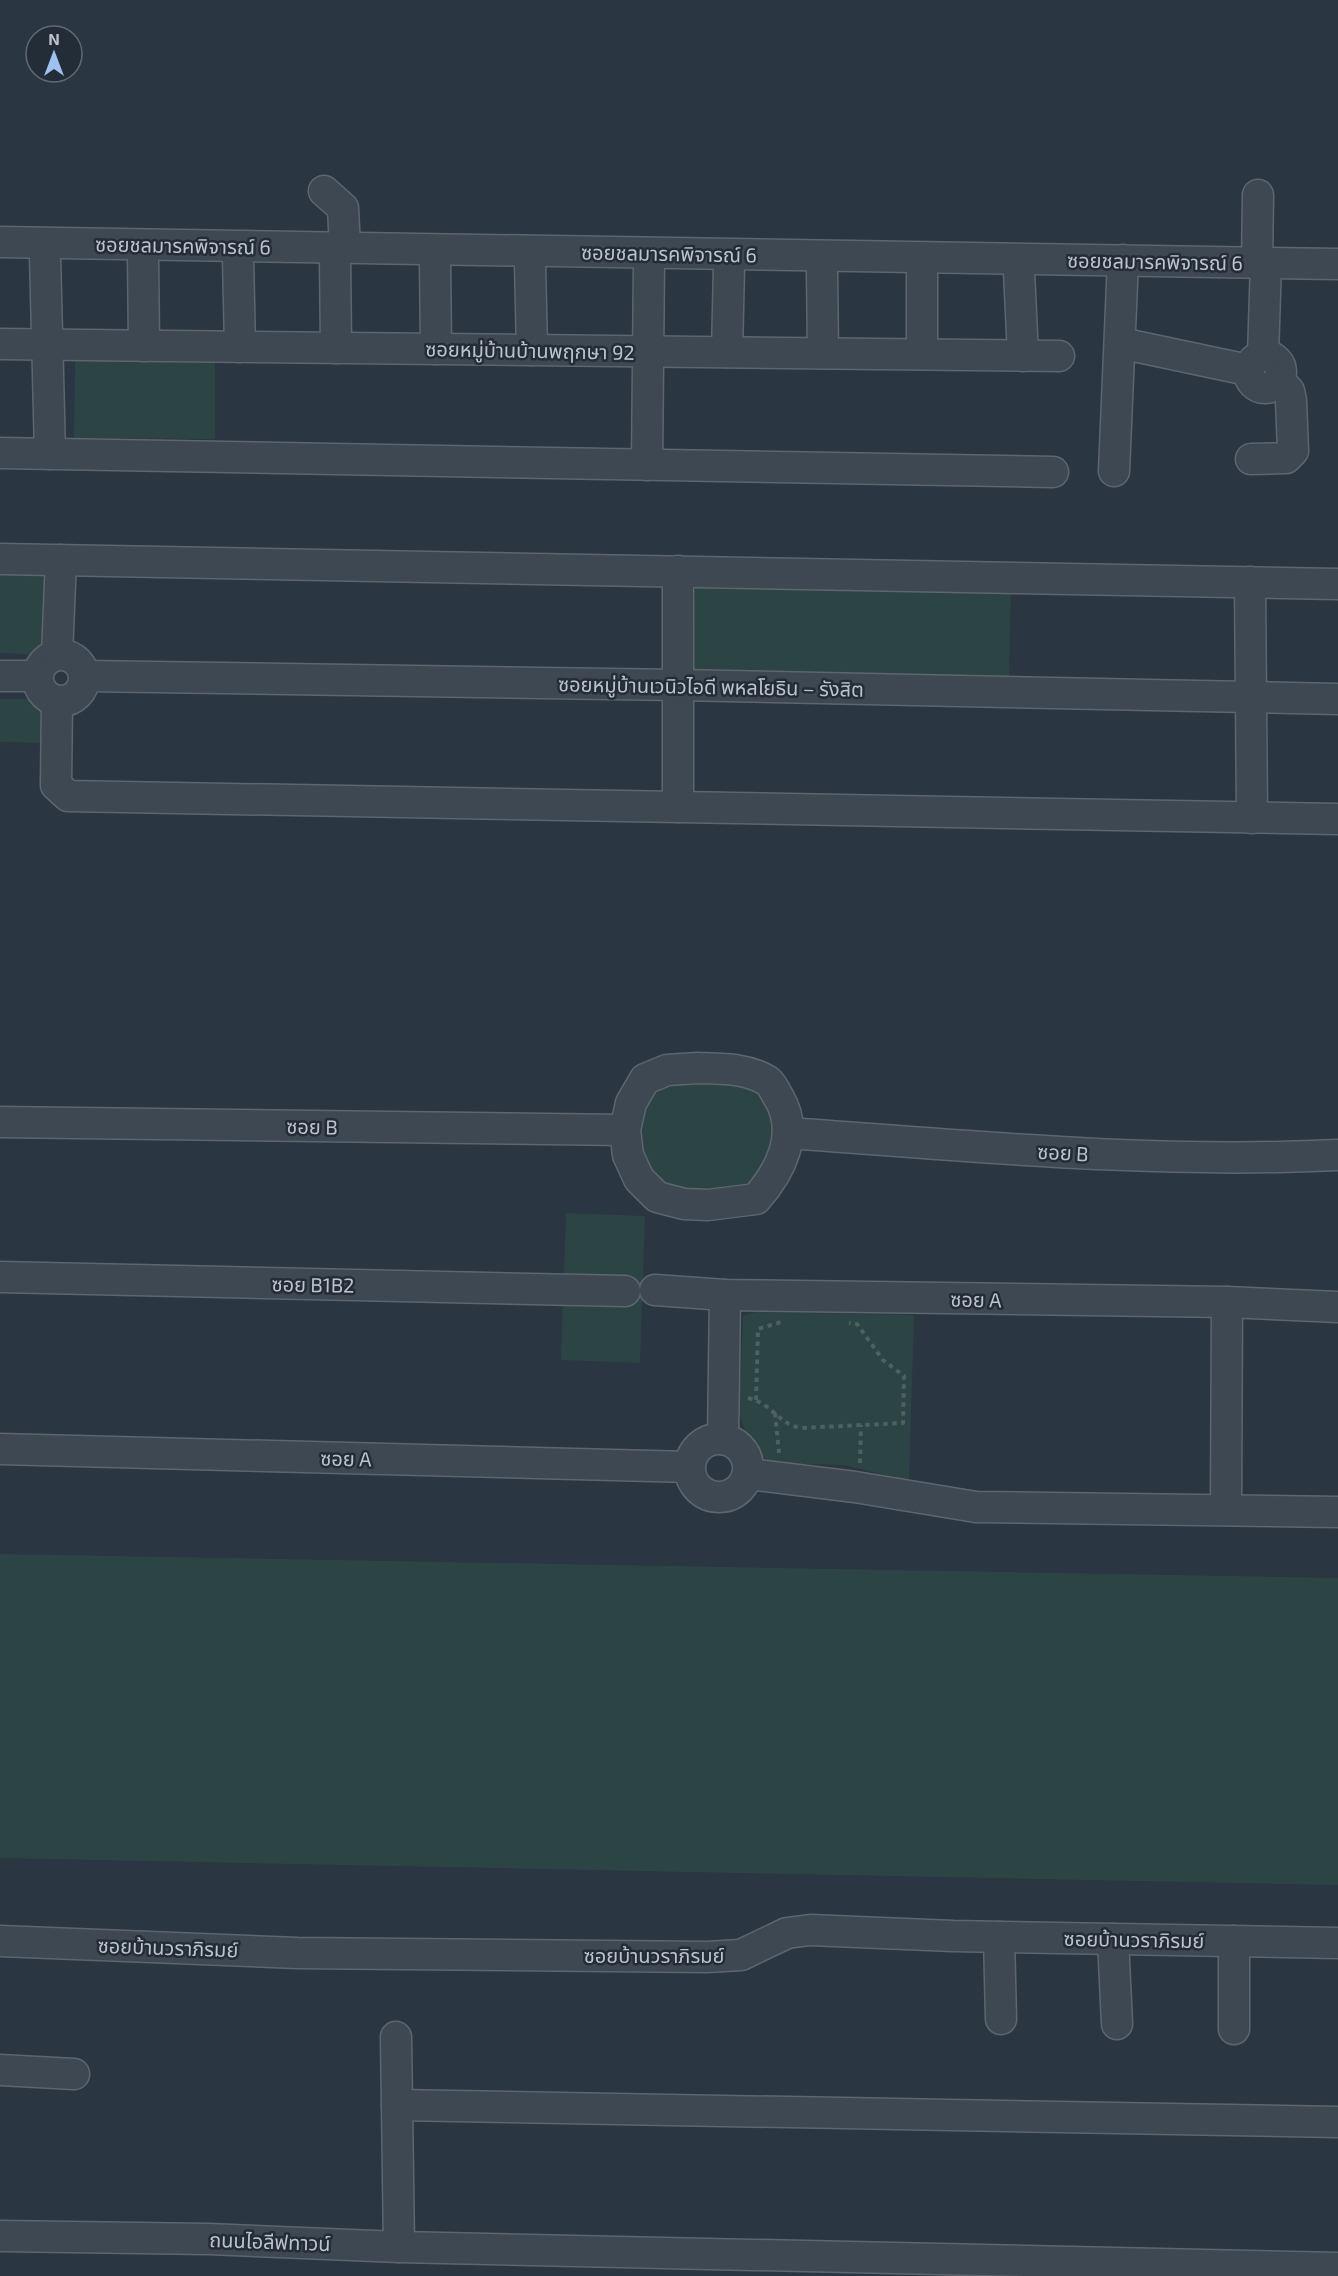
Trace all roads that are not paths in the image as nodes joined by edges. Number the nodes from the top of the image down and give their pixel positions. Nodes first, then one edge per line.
1 (324, 191) dead end
2 (1258, 195) dead end
3 (0, 242) edge
4 (340, 253) junction
5 (45, 255) dead end
6 (143, 256) dead end
7 (238, 258) dead end
8 (1122, 260) junction
9 (649, 261) dead end
10 (1262, 262) junction
11 (435, 263) dead end
12 (530, 264) dead end
13 (1338, 264) edge
14 (729, 267) dead end
15 (1019, 271) dead end
16 (822, 272) dead end
17 (922, 274) dead end
18 (1120, 343) junction
19 (0, 344) edge
20 (48, 345) junction
21 (144, 346) junction
22 (240, 347) junction
23 (336, 348) junction
24 (436, 349) junction
25 (532, 350) junction
26 (648, 351) junction
27 (728, 352) junction
28 (823, 353) junction
29 (922, 354) junction
30 (1023, 356) junction
31 (1059, 356) dead end
32 (1256, 363) junction
33 (0, 453) edge
34 (50, 454) junction
35 (1251, 459) dead end
36 (647, 465) junction
37 (1114, 471) dead end
38 (1053, 472) dead end
39 (0, 559) edge
40 (61, 560) junction
41 (678, 571) junction
42 (1250, 582) junction
43 (1338, 584) edge
44 (47, 665) junction
45 (0, 676) edge
46 (85, 676) junction
47 (678, 685) junction
48 (1251, 697) junction
49 (1338, 699) edge
50 (57, 701) junction
51 (678, 807) junction
52 (1252, 818) junction
53 (1338, 819) edge
54 (0, 1122) edge
55 (625, 1130) junction
56 (788, 1132) junction
57 (1338, 1155) edge
58 (0, 1277) edge
59 (655, 1290) dead end
60 (625, 1291) dead end
61 (725, 1295) junction
62 (1227, 1302) junction
63 (1338, 1307) edge
64 (723, 1439) junction
65 (1, 1450) edge
66 (690, 1467) junction
67 (748, 1474) junction
68 (1226, 1510) junction
69 (1338, 1512) edge
70 (999, 1936) junction
71 (1113, 1939) junction
72 (0, 1941) edge
73 (1234, 1941) junction
74 (1338, 1943) edge
75 (1000, 2019) dead end
76 (1117, 2024) dead end
77 (1234, 2029) dead end
78 (396, 2037) dead end
79 (0, 2070) edge
80 (74, 2074) dead end
81 (397, 2105) junction
82 (1338, 2122) edge
83 (0, 2236) edge
84 (399, 2247) junction
85 (1338, 2268) edge

1 - 4 street
2 - 10 street
3 - 4 street, ซอยชลมารคพิจารณ์ 6
4 - 8 street, ซอยชลมารคพิจารณ์ 6
4 - 23 street
5 - 20 street
6 - 21 street
7 - 22 street
8 - 10 street, ซอยชลมารคพิจารณ์ 6
8 - 18 street
9 - 26 street
10 - 13 street, ซอยชลมารคพิจารณ์ 6
10 - 32 street
11 - 24 street
12 - 25 street
14 - 27 street
15 - 30 street
16 - 28 street
17 - 29 street
18 - 32 street
18 - 37 street
19 - 20 street, ซอยหมู่บ้านบ้านพฤกษา 92
20 - 21 street, ซอยหมู่บ้านบ้านพฤกษา 92
20 - 34 street
21 - 22 street, ซอยหมู่บ้านบ้านพฤกษา 92
22 - 23 street, ซอยหมู่บ้านบ้านพฤกษา 92
23 - 24 street, ซอยหมู่บ้านบ้านพฤกษา 92
24 - 25 street, ซอยหมู่บ้านบ้านพฤกษา 92
25 - 26 street, ซอยหมู่บ้านบ้านพฤกษา 92
26 - 27 street, ซอยหมู่บ้านบ้านพฤกษา 92
26 - 36 street
27 - 28 street, ซอยหมู่บ้านบ้านพฤกษา 92
28 - 29 street, ซอยหมู่บ้านบ้านพฤกษา 92
29 - 30 street, ซอยหมู่บ้านบ้านพฤกษา 92
30 - 31 street, ซอยหมู่บ้านบ้านพฤกษา 92
32 - 35 street
33 - 34 street
34 - 36 street
36 - 38 street
39 - 40 street
40 - 41 street
40 - 44 street
41 - 42 street
41 - 47 street
42 - 43 street
42 - 48 street
44 - 45 street
44 - 46 street
44 - 50 street
46 - 47 street, ซอยหมู่บ้านเวนิวไอดี พหลโยธิน – รังสิต
46 - 50 street
47 - 48 street, ซอยหมู่บ้านเวนิวไอดี พหลโยธิน – รังสิต
47 - 51 street
48 - 49 street, ซอยหมู่บ้านเวนิวไอดี พหลโยธิน – รังสิต
48 - 52 street
50 - 51 street
51 - 52 street
52 - 53 street
54 - 55 street, ซอย B
55 - 56 street
55 - 56 street
56 - 57 street, ซอย B
58 - 60 street, ซอย B1B2
59 - 61 street, ซอย A
61 - 62 street, ซอย A
61 - 64 street
62 - 63 street, ซอย A
62 - 68 street
64 - 66 street
64 - 67 street
65 - 66 street, ซอย A
66 - 67 street
67 - 68 street
68 - 69 street
70 - 71 street, ซอยบ้านวราภิรมย์
70 - 72 street, ซอยบ้านวราภิรมย์
70 - 75 street
71 - 73 street, ซอยบ้านวราภิรมย์
71 - 76 street
73 - 74 street, ซอยบ้านวราภิรมย์
73 - 77 street
78 - 81 street
79 - 80 street
81 - 82 street
81 - 84 street
83 - 84 street, ถนนไอลีฟทาวน์
84 - 85 street, ถนนไอลีฟทาวน์

